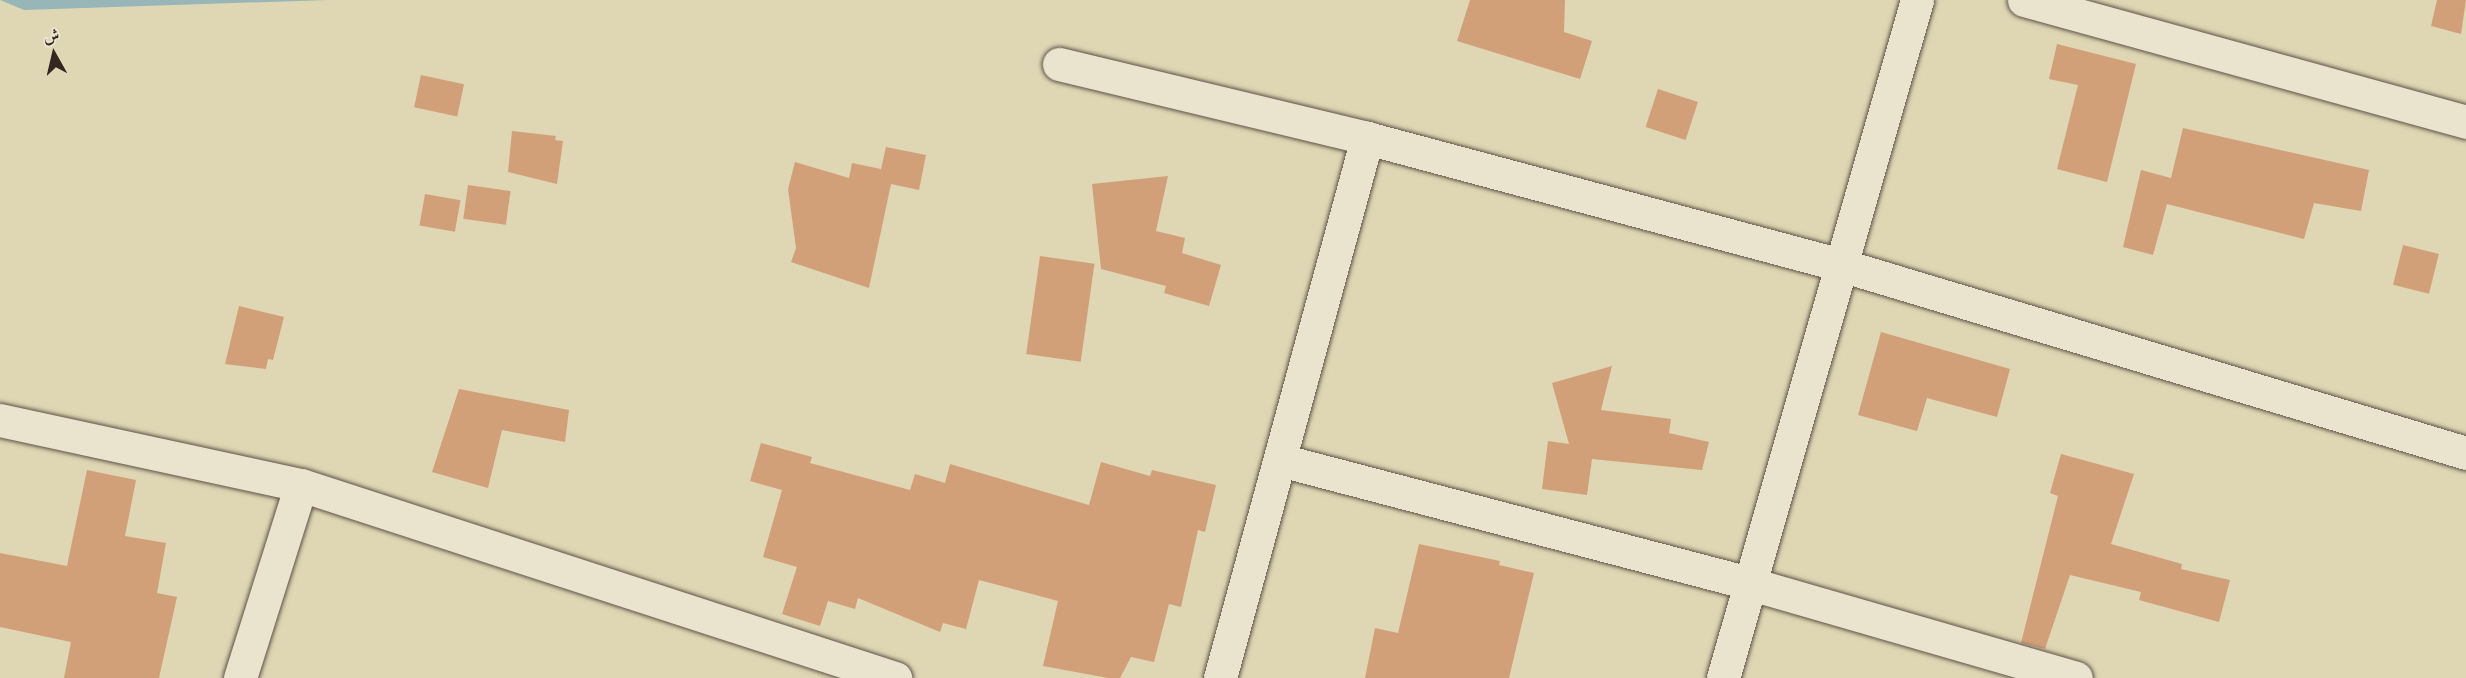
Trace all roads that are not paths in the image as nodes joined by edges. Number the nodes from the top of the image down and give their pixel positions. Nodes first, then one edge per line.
1 (1917, 0) edge
2 (2024, 0) edge
3 (1059, 64) dead end
4 (2466, 122) edge
5 (1367, 138) junction
6 (1844, 266) junction
7 (0, 420) edge
8 (2466, 453) edge
9 (1280, 460) junction
10 (301, 485) junction
11 (1751, 584) junction
12 (240, 678) edge
13 (895, 678) edge
14 (1220, 678) edge
15 (1723, 678) edge
16 (2076, 678) edge

1 - 6 street
2 - 4 street
3 - 5 street
5 - 6 street
5 - 9 street
6 - 8 street
6 - 11 street
7 - 10 street
9 - 11 street
9 - 14 street
10 - 12 street
10 - 13 street
11 - 15 street
11 - 16 street

